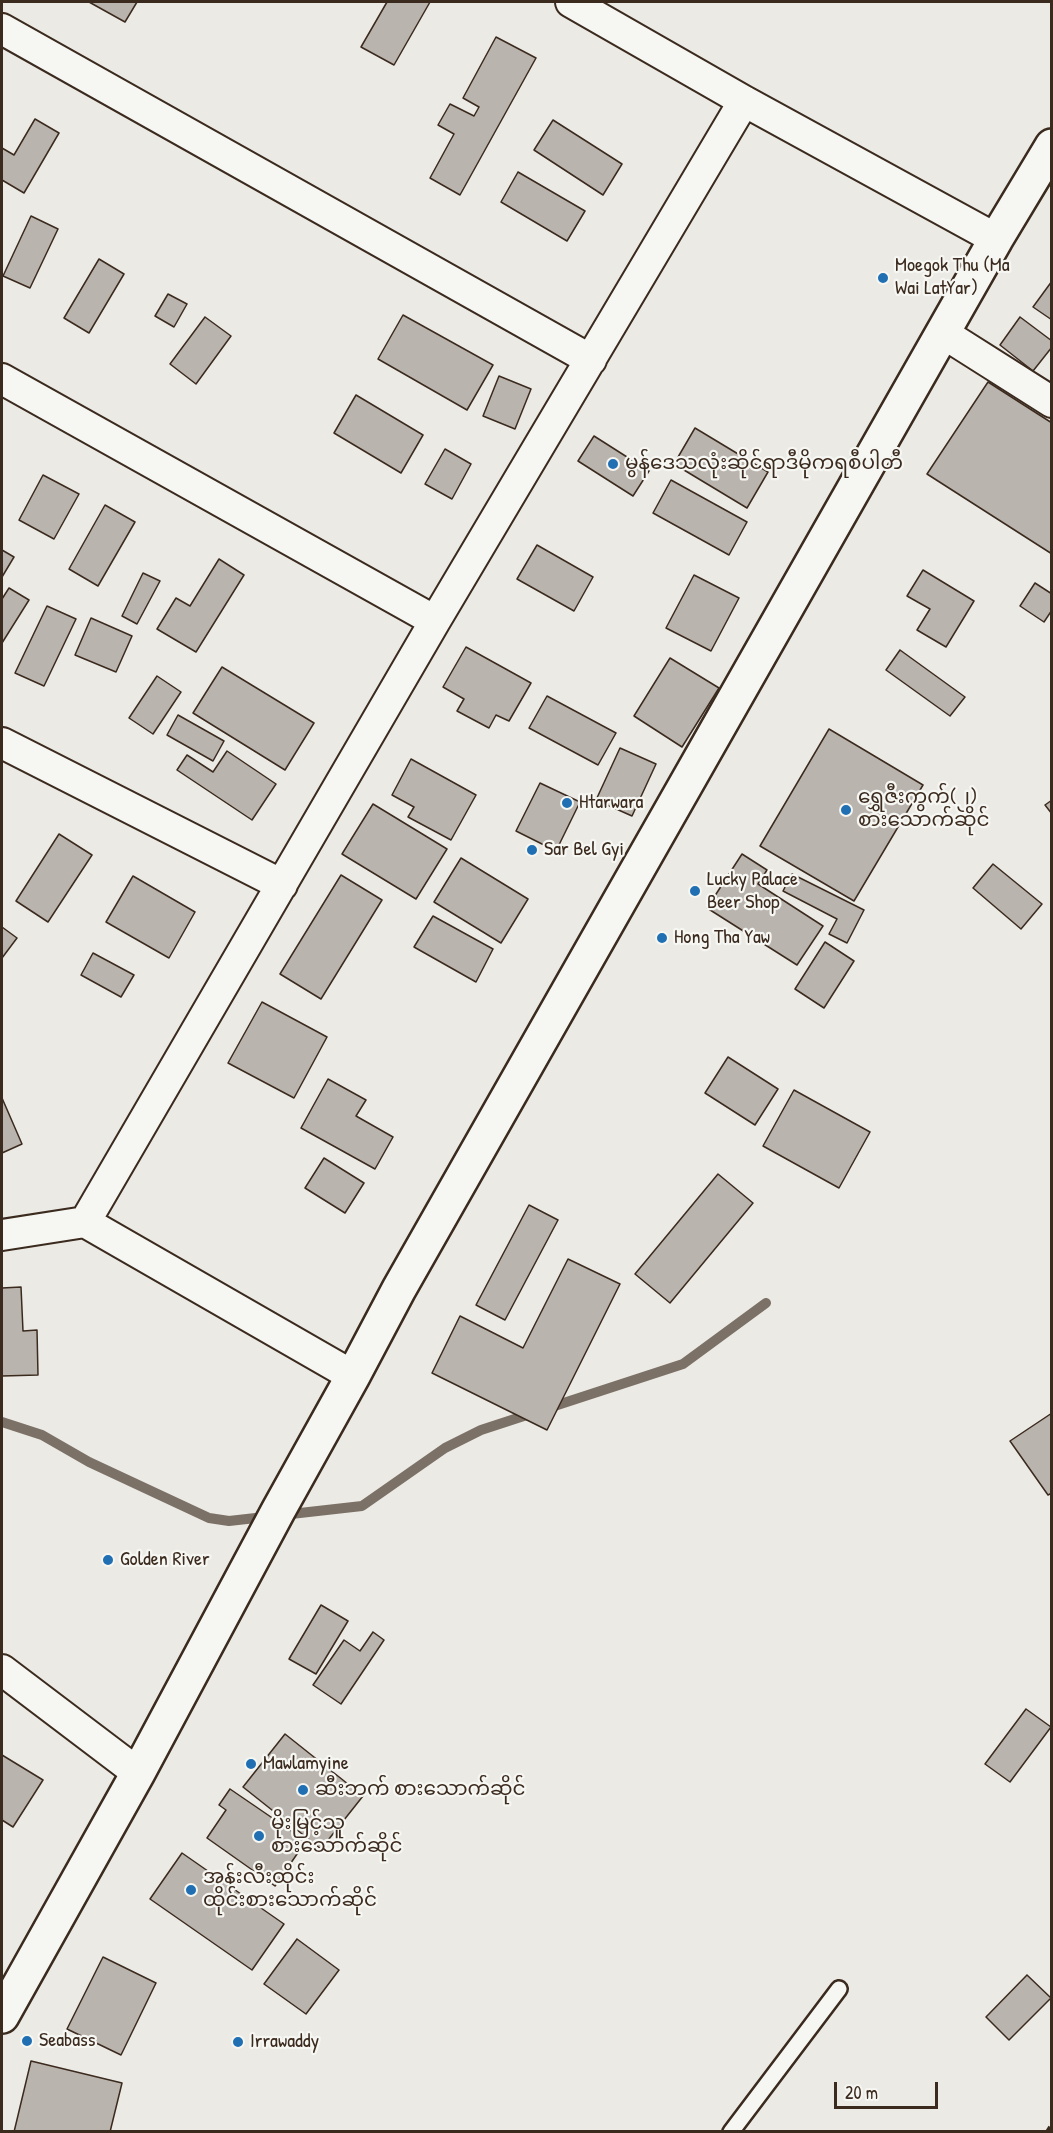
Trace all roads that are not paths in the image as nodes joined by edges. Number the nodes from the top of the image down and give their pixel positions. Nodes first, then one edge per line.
1 (572, 2) edge
2 (2, 29) edge
3 (744, 101) junction
4 (1052, 146) edge
5 (996, 238) junction
6 (943, 333) junction
7 (591, 360) junction
8 (2, 379) edge
9 (1052, 402) edge
10 (435, 621) junction
11 (2, 743) edge
12 (282, 885) junction
13 (85, 1222) junction
14 (2, 1235) edge
15 (353, 1376) junction
16 (2, 1670) edge
17 (138, 1773) junction
18 (839, 1989) dead end
19 (2, 2016) edge
20 (731, 2132) edge

1 - 3 street
2 - 7 street
3 - 5 street
3 - 7 street
4 - 5 main road
5 - 6 main road
6 - 9 street
6 - 15 main road
7 - 10 street
8 - 10 street
10 - 12 street
11 - 12 street
12 - 13 street
13 - 14 street
13 - 15 street
15 - 17 main road
16 - 17 street
17 - 19 main road
18 - 20 lane

